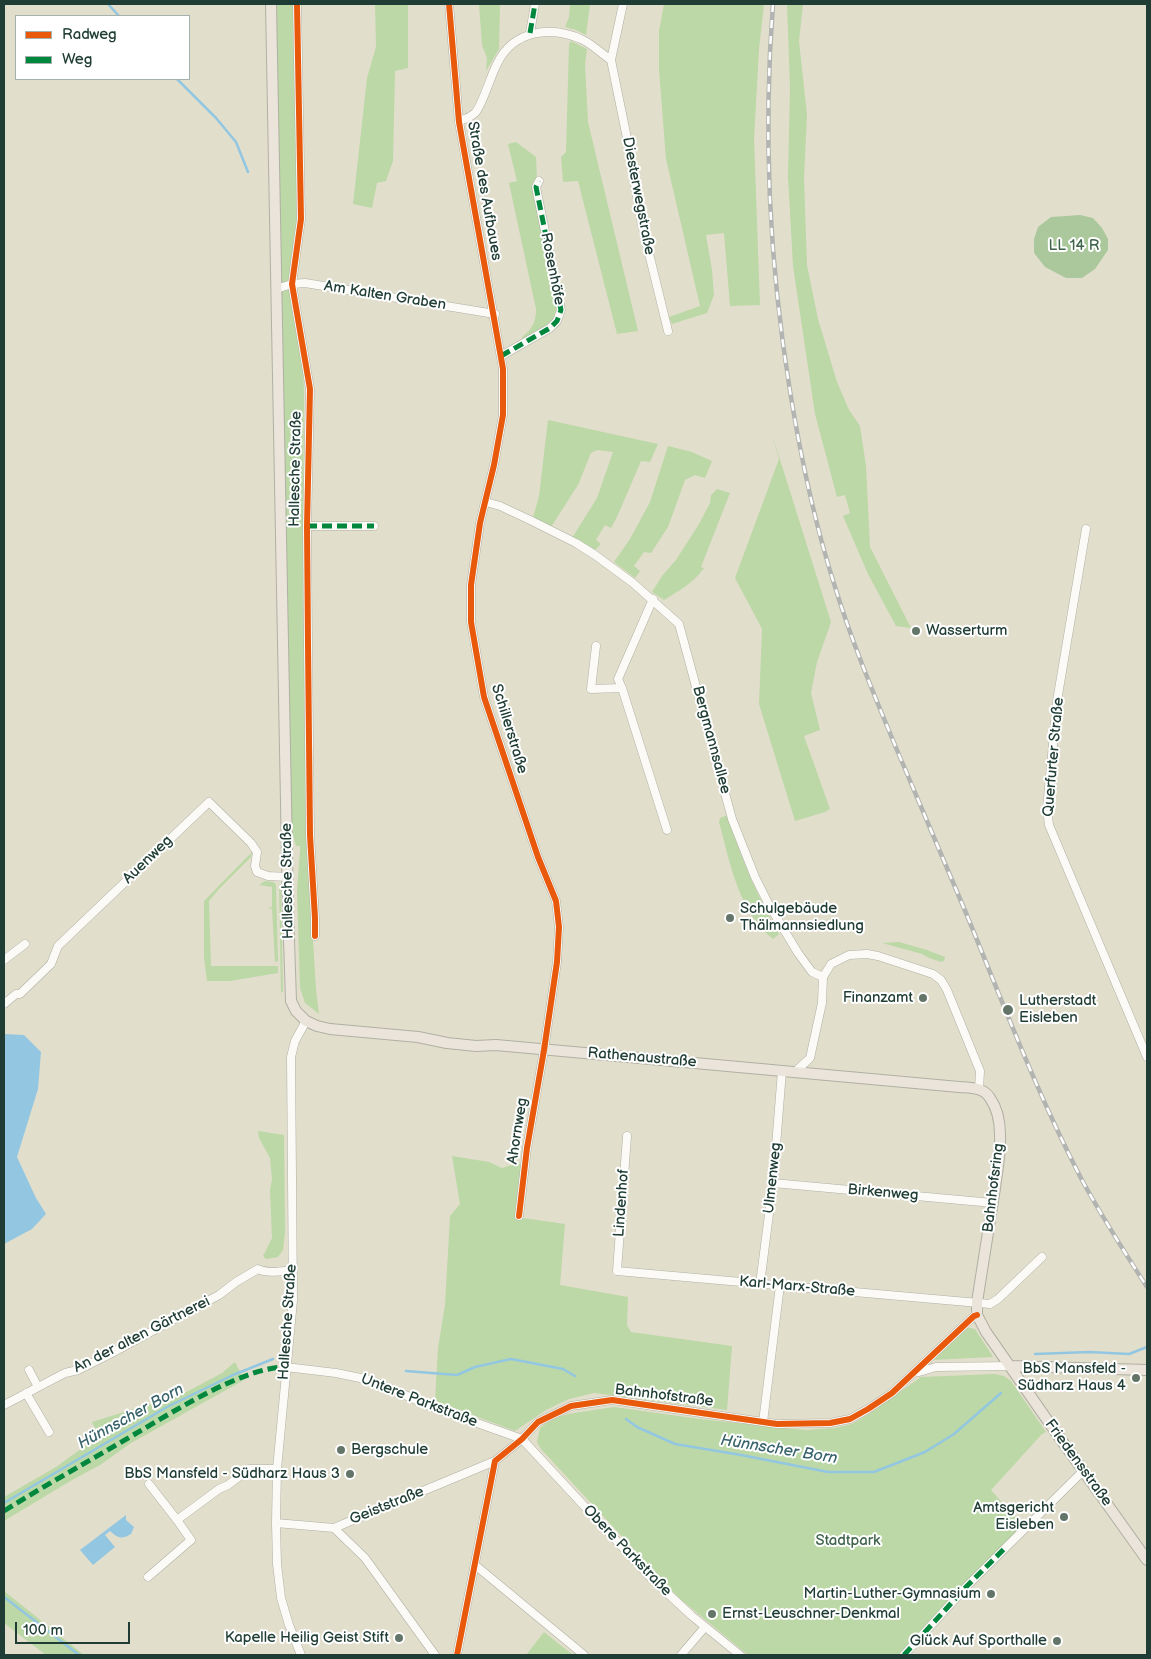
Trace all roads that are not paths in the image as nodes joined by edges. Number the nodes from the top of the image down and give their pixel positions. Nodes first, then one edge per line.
1 (271, 4) edge
2 (297, 4) edge
3 (449, 4) edge
4 (535, 4) edge
5 (623, 4) edge
6 (530, 33) junction
7 (610, 60) junction
8 (459, 122) junction
9 (539, 181) dead end
10 (292, 284) junction
11 (276, 289) junction
12 (495, 314) junction
13 (668, 331) dead end
14 (501, 356) junction
15 (504, 381) joint
16 (486, 502) junction
17 (307, 526) junction
18 (374, 526) dead end
19 (1086, 529) dead end
20 (652, 599) junction
21 (596, 646) dead end
22 (622, 688) junction
23 (668, 830) dead end
24 (288, 877) junction
25 (315, 936) dead end
26 (25, 944) dead end
27 (4, 960) edge
28 (823, 977) junction
29 (4, 1004) edge
30 (306, 1020) junction
31 (544, 1050) junction
32 (1147, 1057) edge
33 (810, 1058) junction
34 (782, 1072) junction
35 (795, 1072) junction
36 (820, 1075) junction
37 (979, 1089) junction
38 (627, 1136) dead end
39 (773, 1183) junction
40 (993, 1202) junction
41 (519, 1216) dead end
42 (1042, 1256) dead end
43 (293, 1270) junction
44 (617, 1271) joint
45 (760, 1284) junction
46 (780, 1285) junction
47 (977, 1302) junction
48 (977, 1315) junction
49 (1010, 1366) junction
50 (286, 1367) junction
51 (29, 1370) dead end
52 (1147, 1370) edge
53 (914, 1373) junction
54 (38, 1387) junction
55 (24, 1394) junction
56 (4, 1405) edge
57 (763, 1422) junction
58 (49, 1432) dead end
59 (522, 1439) junction
60 (495, 1461) junction
61 (277, 1469) junction
62 (1083, 1471) junction
63 (149, 1484) dead end
64 (177, 1520) junction
65 (276, 1523) junction
66 (334, 1528) junction
67 (1147, 1560) edge
68 (475, 1565) junction
69 (148, 1577) dead end
70 (705, 1627) junction
71 (301, 1655) edge
72 (435, 1655) edge
73 (457, 1655) edge
74 (584, 1655) edge
75 (681, 1655) edge
76 (740, 1655) edge
77 (904, 1655) edge

1 - 11 main road, Hallesche Straße
2 - 10 street, Hallesche Straße
3 - 8 street, Straße des Aufbaues
4 - 6 street
5 - 7 street, Diesterwegstraße
6 - 7 street
6 - 8 street
7 - 13 street, Diesterwegstraße
8 - 12 street, Straße des Aufbaues
9 - 14 street, Rosenhöfe
10 - 11 street, Am Kalten Graben
10 - 12 street, Am Kalten Graben
10 - 17 street, Hallesche Straße
11 - 24 main road, Hallesche Straße
12 - 14 street, Straße des Aufbaues
14 - 15 street, Straße des Aufbaues
15 - 16 street, Schillerstraße
16 - 20 street, Bergmannsallee
16 - 31 street, Schillerstraße
17 - 18 street
17 - 25 street, Hallesche Straße
19 - 32 street, Querfurter Straße
20 - 22 street
20 - 28 street, Bergmannsallee
21 - 22 street
22 - 23 street
24 - 29 street, Auenweg
24 - 30 main road, Hallesche Straße
26 - 27 street
28 - 33 street
28 - 37 street
30 - 31 main road, Rathenaustraße
30 - 43 street, Hallesche Straße
31 - 34 main road, Rathenaustraße
31 - 41 street, Ahornweg
33 - 35 street
33 - 36 street
34 - 35 main road, Rathenaustraße
34 - 39 street, Ulmenweg
35 - 36 main road, Rathenaustraße
36 - 37 main road, Rathenaustraße
37 - 40 main road, Bahnhofsring
38 - 44 street, Lindenhof
39 - 40 street, Birkenweg
39 - 45 street, Ulmenweg
40 - 47 main road, Bahnhofsring
42 - 47 street
43 - 50 street, Hallesche Straße
43 - 54 street, An der alten Gärtnerei
44 - 45 street, Karl-Marx-Straße
45 - 46 street, Karl-Marx-Straße
46 - 47 street, Karl-Marx-Straße
46 - 57 street
47 - 48 main road, Bahnhofsring
48 - 49 main road, Bahnhofsring
48 - 53 street, Bahnhofstraße
49 - 52 main road
49 - 53 street, Bahnhofstraße
49 - 62 main road, Friedensstraße
50 - 59 street, Untere Parkstraße
50 - 61 street, Hallesche Straße
51 - 54 street
53 - 57 street, Bahnhofstraße
54 - 55 street, An der alten Gärtnerei
55 - 56 street, An der alten Gärtnerei
55 - 58 street
57 - 59 street, Bahnhofstraße
59 - 60 street, Bahnhofstraße
59 - 70 street, Obere Parkstraße
60 - 66 street, Geiststraße
60 - 68 street
61 - 64 street
61 - 65 street, Hallesche Straße
62 - 67 main road, Friedensstraße
62 - 77 street
63 - 64 street
64 - 69 street
65 - 66 street, Geiststraße
65 - 71 street, Hallesche Straße
66 - 72 street
68 - 73 street
68 - 74 street
70 - 75 street
70 - 76 street, Obere Parkstraße

